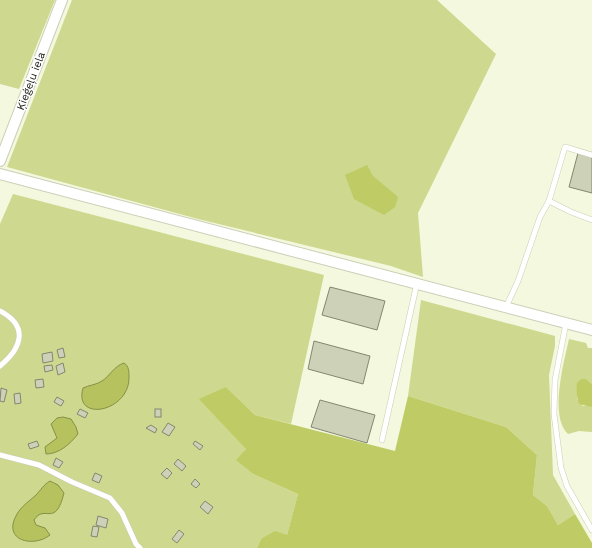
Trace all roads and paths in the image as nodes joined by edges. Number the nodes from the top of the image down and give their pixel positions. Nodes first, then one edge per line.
1 (62, 0) edge
2 (592, 155) edge
3 (0, 161) edge
4 (0, 174) edge
5 (549, 201) junction
6 (592, 220) edge
7 (417, 283) junction
8 (506, 307) junction
9 (0, 311) edge
10 (566, 323) junction
11 (592, 330) edge
12 (0, 366) edge
13 (382, 440) dead end
14 (0, 455) edge
15 (592, 530) edge
16 (140, 548) edge

1 - 3 street, Ķieģeļu iela
2 - 5 lane
4 - 7 street
5 - 6 lane
5 - 8 lane
7 - 8 street
7 - 13 lane
8 - 10 street
9 - 12 lane
10 - 11 street
10 - 15 lane
14 - 16 lane

